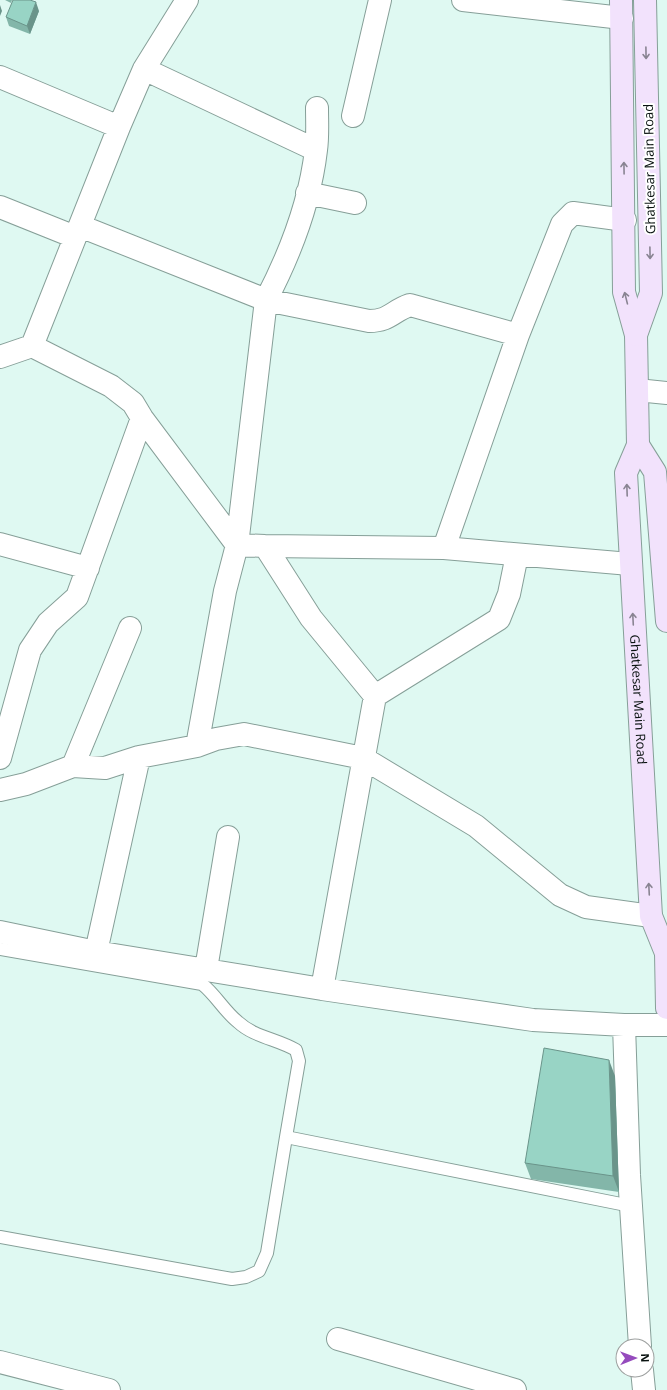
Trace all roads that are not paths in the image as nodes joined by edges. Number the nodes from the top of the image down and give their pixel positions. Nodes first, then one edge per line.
1 (187, 0) edge
2 (380, 0) edge
3 (463, 0) edge
4 (622, 9) edge
5 (645, 9) edge
6 (144, 69) junction
7 (0, 76) edge
8 (317, 108) dead end
9 (353, 116) dead end
10 (119, 127) junction
11 (316, 150) junction
12 (307, 193) junction
13 (355, 203) dead end
14 (0, 207) edge
15 (625, 220) junction
16 (78, 232) junction
17 (266, 300) junction
18 (518, 335) junction
19 (636, 335) junction
20 (32, 346) junction
21 (0, 357) edge
22 (637, 390) junction
23 (667, 393) edge
24 (142, 418) junction
25 (638, 445) junction
26 (0, 544) edge
27 (237, 545) junction
28 (265, 546) junction
29 (444, 548) junction
30 (517, 555) junction
31 (630, 564) junction
32 (88, 568) junction
33 (667, 622) edge
34 (130, 628) dead end
35 (375, 696) junction
36 (197, 746) junction
37 (139, 757) junction
38 (0, 758) edge
39 (363, 758) junction
40 (73, 766) junction
41 (0, 790) edge
42 (228, 837) dead end
43 (651, 916) junction
44 (0, 932) edge
45 (0, 949) edge
46 (96, 952) junction
47 (667, 952) edge
48 (206, 969) junction
49 (322, 989) junction
50 (667, 1008) edge
51 (624, 1025) junction
52 (667, 1025) edge
53 (286, 1137) junction
54 (631, 1206) junction
55 (0, 1237) edge
56 (639, 1338) edge
57 (338, 1340) dead end
58 (0, 1362) edge
59 (643, 1378) edge
60 (109, 1390) edge
61 (515, 1390) edge
62 (644, 1390) edge

1 - 6 street
2 - 9 street
3 - 4 street
4 - 5 main road
15 -> 4 main road, Ghatkesar Main Road
5 -> 19 main road, Ghatkesar Main Road
6 - 10 street
6 - 11 street
7 - 10 street
8 - 11 street
10 - 16 street
11 - 12 street
12 - 13 street
12 - 17 street
14 - 16 street
15 - 18 street
19 -> 15 main road, Ghatkesar Main Road
16 - 17 street
16 - 20 street
17 - 18 street
17 - 27 street
18 - 29 street
19 - 22 main road, Ghatkesar Main Road
20 - 21 street
20 - 24 street
22 - 23 street
22 - 25 main road, Ghatkesar Main Road
24 - 27 street
24 - 32 street
31 -> 25 main road, Ghatkesar Main Road
25 - 33 main road
26 - 32 street
27 - 28 street
27 - 36 street
28 - 29 street
28 - 35 street
29 - 30 street
30 - 31 street
30 - 35 street
43 -> 31 main road, Ghatkesar Main Road
32 - 38 street
34 - 40 street
35 - 39 street
36 - 37 street
36 - 39 street
37 - 40 street
37 - 46 street
39 - 43 street
39 - 49 street
40 - 41 street
42 - 48 street
43 - 47 main road, Ghatkesar Main Road
44 - 46 street
45 - 53 lane
46 - 48 street
47 - 50 main road, Ghatkesar Main Road
48 - 49 street
49 - 51 street
51 - 52 street
51 - 54 street
53 - 54 lane
53 - 55 lane
54 - 56 street
57 - 61 street
58 - 60 street
59 - 62 street

